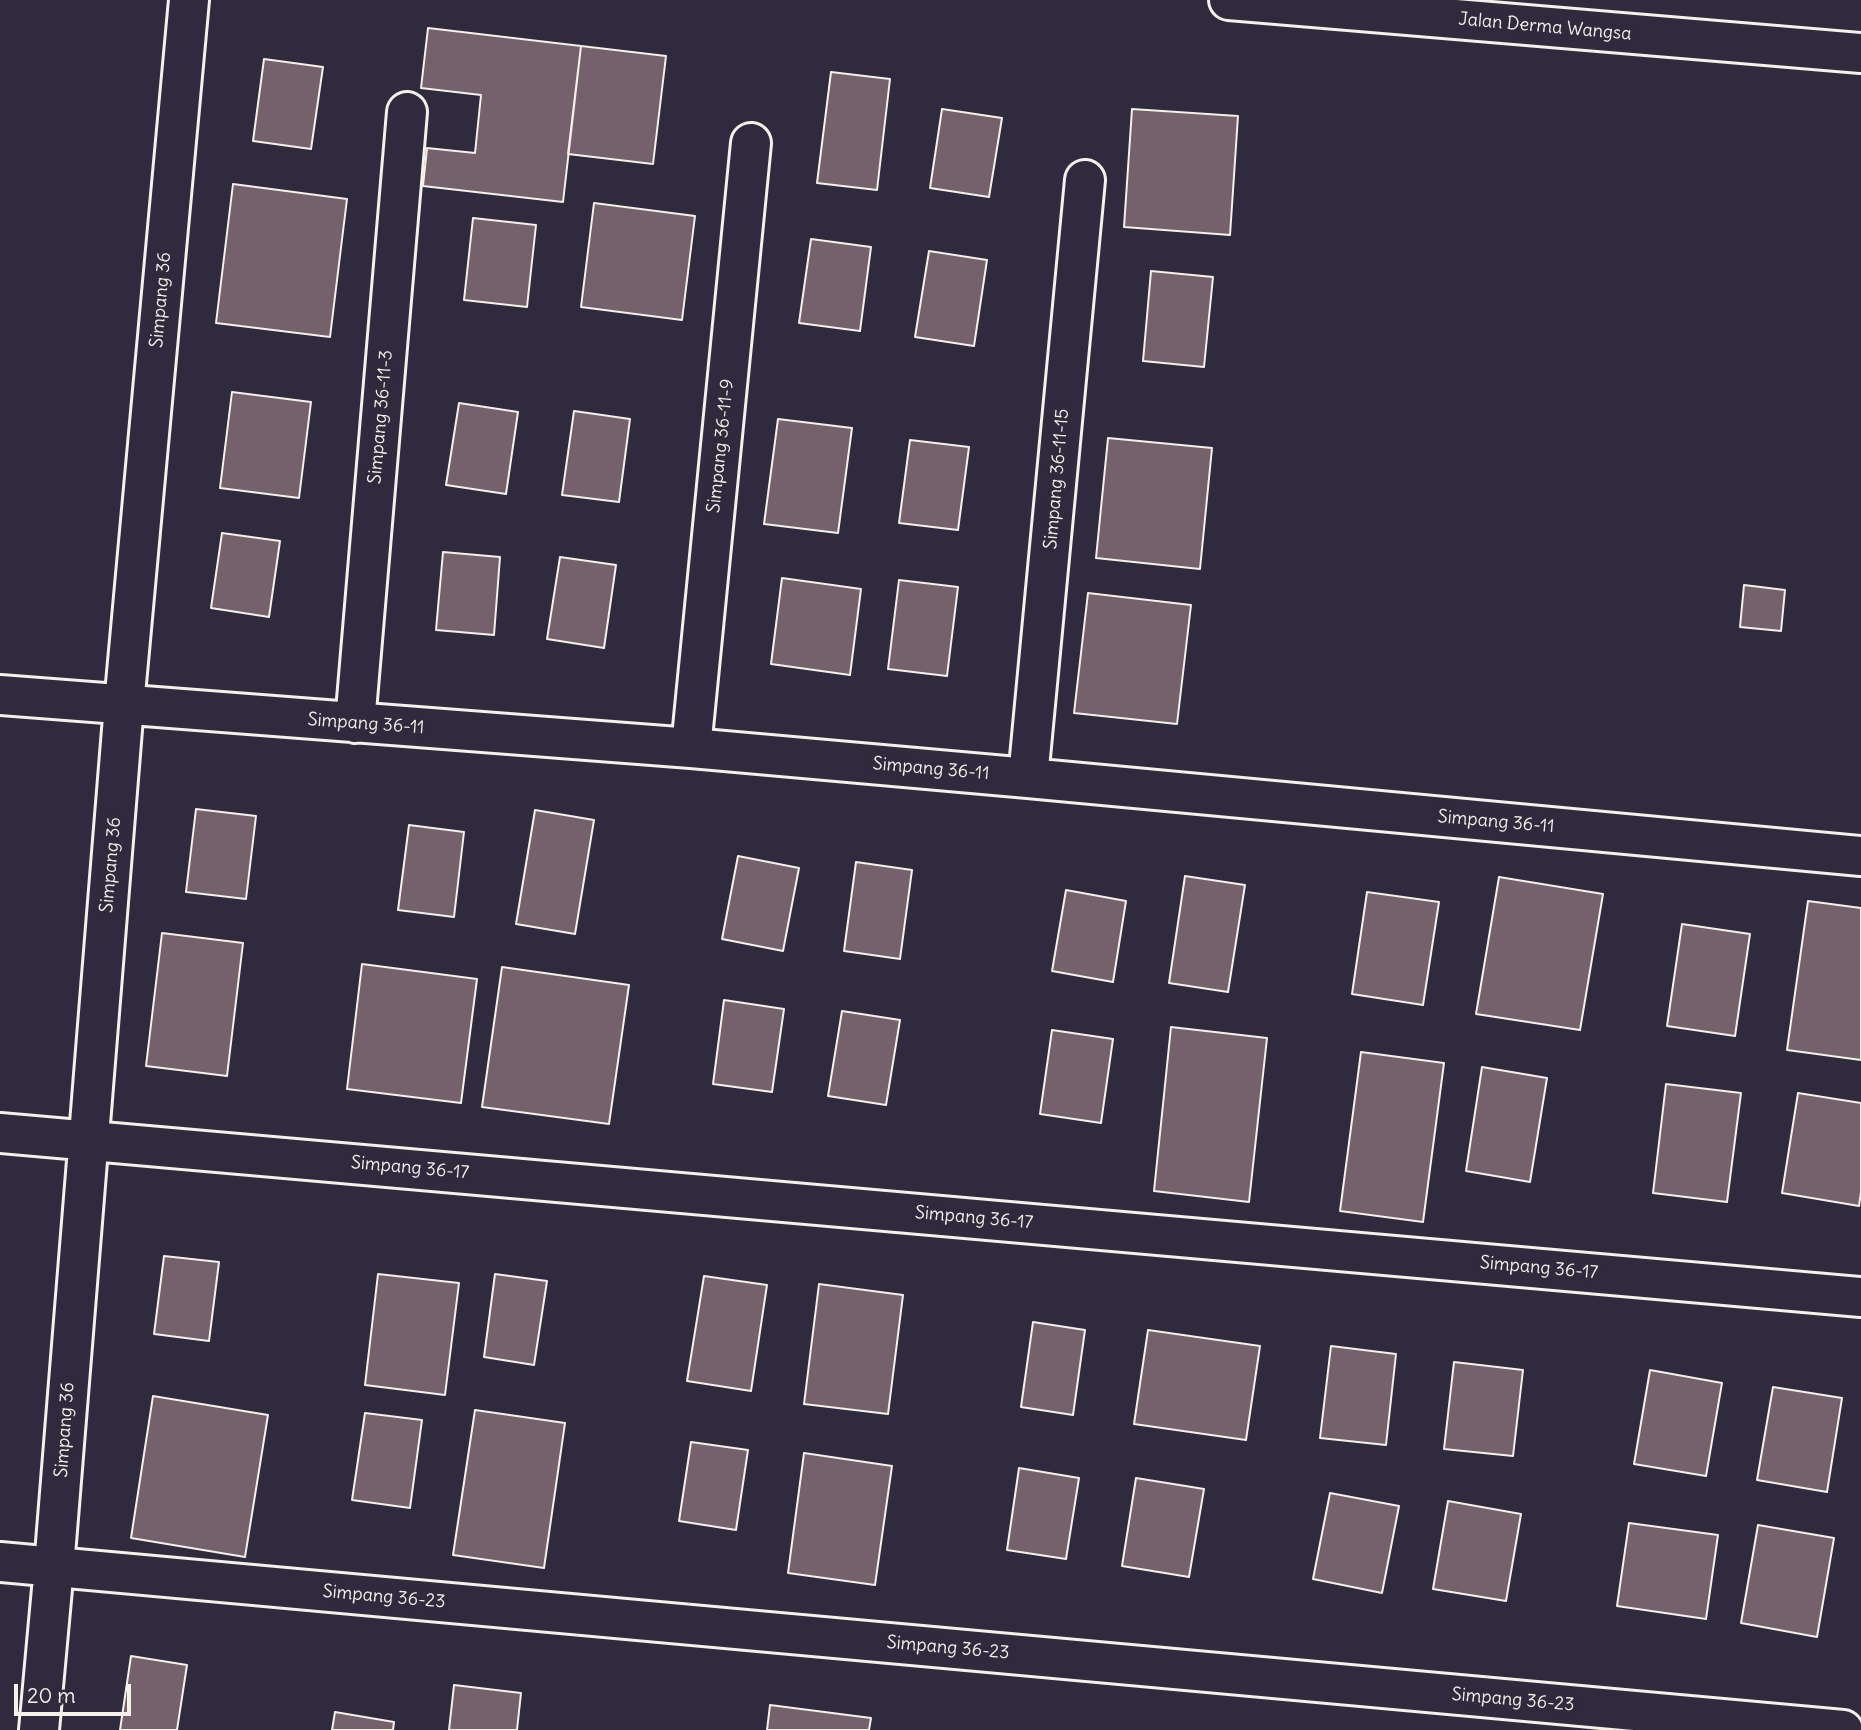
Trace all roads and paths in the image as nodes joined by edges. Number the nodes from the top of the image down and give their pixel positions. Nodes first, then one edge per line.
1 (189, 0) edge
2 (1229, 0) edge
3 (1861, 54) edge
4 (407, 111) dead end
5 (751, 144) dead end
6 (1085, 180) dead end
7 (0, 695) edge
8 (124, 705) junction
9 (355, 723) junction
10 (691, 748) junction
11 (1028, 778) junction
12 (1861, 856) edge
13 (0, 1133) edge
14 (88, 1140) junction
15 (1861, 1297) edge
16 (0, 1562) edge
17 (54, 1567) junction
18 (38, 1730) edge
19 (1843, 1730) edge

1 - 8 street, Simpang 36
2 - 3 street, Jalan Derma Wangsa
4 - 9 street, Simpang 36-11-3
5 - 10 street, Simpang 36-11-9
6 - 11 street, Simpang 36-11-15
7 - 8 street, Simpang 36-11
8 - 9 street, Simpang 36-11
8 - 14 street, Simpang 36
9 - 10 street, Simpang 36-11
10 - 11 street, Simpang 36-11
11 - 12 street, Simpang 36-11
13 - 14 street, Simpang 36-17
14 - 15 street, Simpang 36-17
14 - 17 street, Simpang 36
16 - 17 street, Simpang 36-23
17 - 18 street, Simpang 36
17 - 19 street, Simpang 36-23

